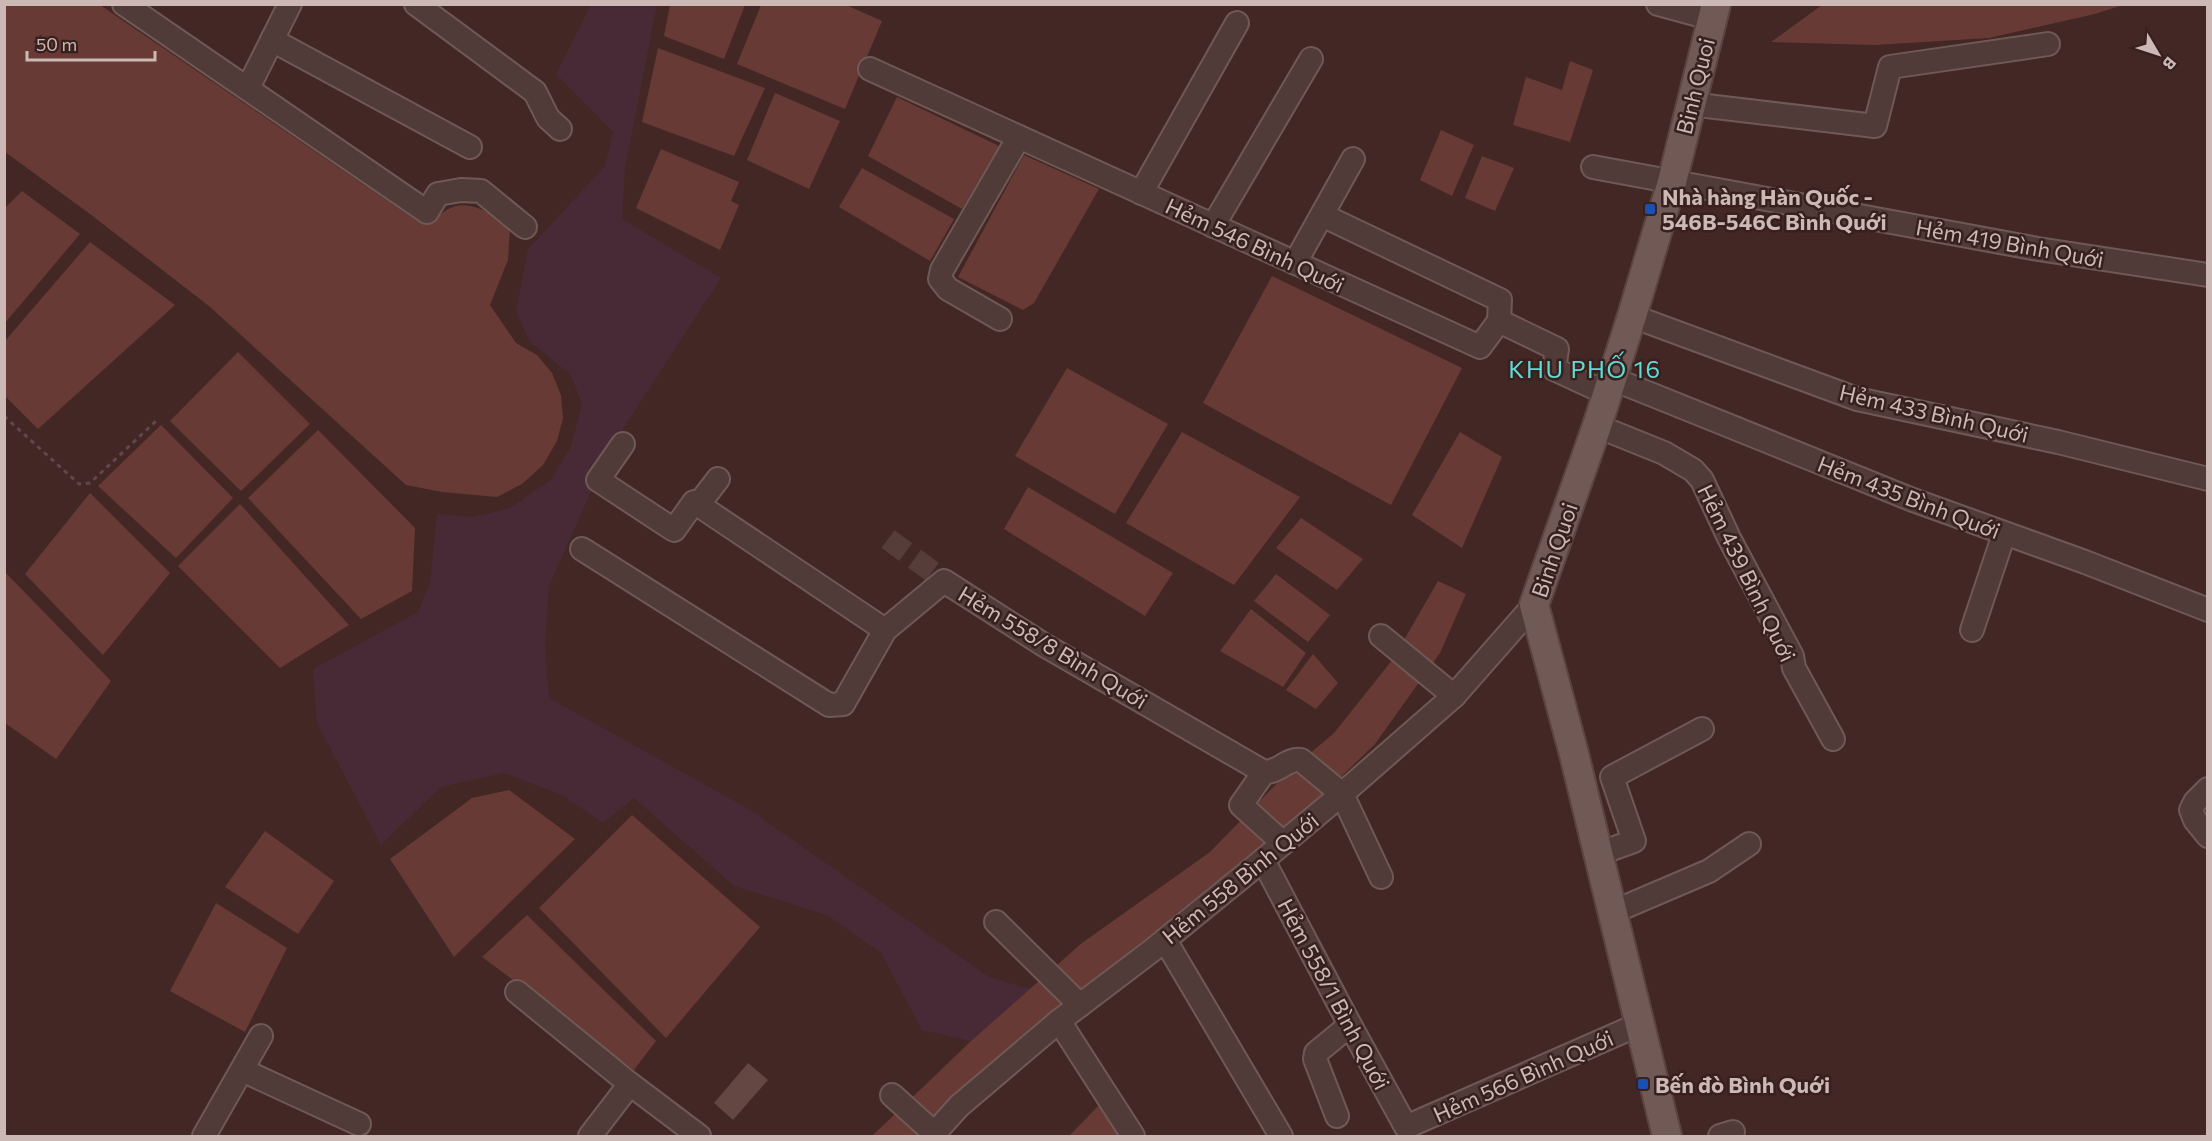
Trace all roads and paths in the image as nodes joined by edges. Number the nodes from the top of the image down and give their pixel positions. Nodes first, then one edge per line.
1 (124, 4) edge
2 (290, 4) edge
3 (416, 4) edge
4 (1658, 4) edge
5 (1714, 12) edge
6 (1237, 24) dead end
7 (272, 40) junction
8 (2048, 44) dead end
9 (1311, 59) dead end
10 (870, 69) dead end
11 (248, 88) junction
12 (1690, 104) junction
13 (560, 129) dead end
14 (1019, 137) junction
15 (470, 147) dead end
16 (1353, 159) dead end
17 (1593, 166) dead end
18 (1664, 180) junction
19 (1141, 192) junction
20 (1322, 215) junction
21 (1213, 225) junction
22 (525, 226) dead end
23 (1295, 263) junction
24 (2208, 275) edge
25 (1632, 316) junction
26 (1000, 319) dead end
27 (1499, 321) junction
28 (1610, 386) junction
29 (4, 416) edge
30 (156, 421) dead end
31 (1597, 426) junction
32 (623, 444) dead end
33 (717, 479) dead end
34 (2208, 479) edge
35 (698, 505) junction
36 (2004, 534) junction
37 (582, 549) dead end
38 (1534, 605) junction
39 (2208, 610) edge
40 (885, 630) junction
41 (1972, 630) dead end
42 (1387, 642) dead end
43 (1454, 696) junction
44 (1702, 729) dead end
45 (1833, 739) dead end
46 (1264, 772) junction
47 (2208, 789) edge
48 (1339, 792) junction
49 (2208, 836) edge
50 (1280, 841) junction
51 (1749, 844) dead end
52 (1598, 854) junction
53 (1263, 860) junction
54 (1382, 878) dead end
55 (1613, 912) junction
56 (996, 922) dead end
57 (1165, 940) junction
58 (517, 992) dead end
59 (1078, 1003) junction
60 (1059, 1021) junction
61 (1640, 1024) junction
62 (1350, 1025) junction
63 (261, 1036) dead end
64 (242, 1070) junction
65 (630, 1084) junction
66 (898, 1099) dead end
67 (1337, 1116) dead end
68 (359, 1125) dead end
69 (1406, 1127) joint
70 (934, 1135) edge
71 (204, 1137) edge
72 (590, 1137) edge
73 (699, 1137) edge
74 (1133, 1137) edge
75 (1281, 1137) edge
76 (1667, 1137) edge

1 - 11 street
2 - 7 street
3 - 13 street
4 - 5 street
5 - 12 main road, Binh Quoi
6 - 19 street
7 - 11 street
7 - 15 street
8 - 12 street
9 - 21 street
10 - 14 street, Hẻm 546 Bình Quới
11 - 22 street
12 - 18 main road, Binh Quoi
14 - 19 street, Hẻm 546 Bình Quới
14 - 26 street
16 - 20 street
17 - 18 street, Hẻm 419 Bình Quới
18 - 24 street, Hẻm 419 Bình Quới
18 - 25 main road, Binh Quoi
19 - 21 street, Hẻm 546 Bình Quới
20 - 23 street
20 - 27 street
21 - 23 street, Hẻm 546 Bình Quới
23 - 27 street, Hẻm 546 Bình Quới
25 - 28 main road, Binh Quoi
25 - 34 street, Hẻm 433 Bình Quới
27 - 28 street
28 - 31 main road, Binh Quoi
28 - 36 street, Hẻm 435 Bình Quới
29 - 30 path
31 - 38 main road, Binh Quoi
31 - 45 street, Hẻm 439 Bình Quới
32 - 35 street
33 - 35 street
35 - 40 street
36 - 39 street, Hẻm 435 Bình Quới
36 - 41 street
37 - 40 street, Hẻm 558/8 Bình Quới
38 - 43 street, Hẻm 558 Bình Quới
38 - 52 main road, Binh Quoi
40 - 46 street, Hẻm 558/8 Bình Quới
42 - 43 street
43 - 48 street, Hẻm 558 Bình Quới
44 - 52 street
46 - 48 street
46 - 50 street
47 - 49 street
48 - 50 street, Hẻm 558 Bình Quới
48 - 54 street
50 - 53 street, Hẻm 558 Bình Quới
51 - 55 street
52 - 55 main road, Binh Quoi
53 - 57 street, Hẻm 558 Bình Quới
53 - 62 street, Hẻm 558/1 Bình Quới
55 - 61 main road, Binh Quoi
56 - 59 street
57 - 59 street, Hẻm 558 Bình Quới
57 - 75 street
58 - 65 street
59 - 60 street, Hẻm 558 Bình Quới
60 - 70 street, Hẻm 558 Bình Quới
60 - 74 street
61 - 69 street, Hẻm 566 Bình Quới
61 - 76 main road, Binh Quoi
62 - 67 street
62 - 69 street, Hẻm 558/1 Bình Quới
63 - 64 street
64 - 68 street
64 - 71 street
65 - 72 street
65 - 73 street
66 - 70 street

